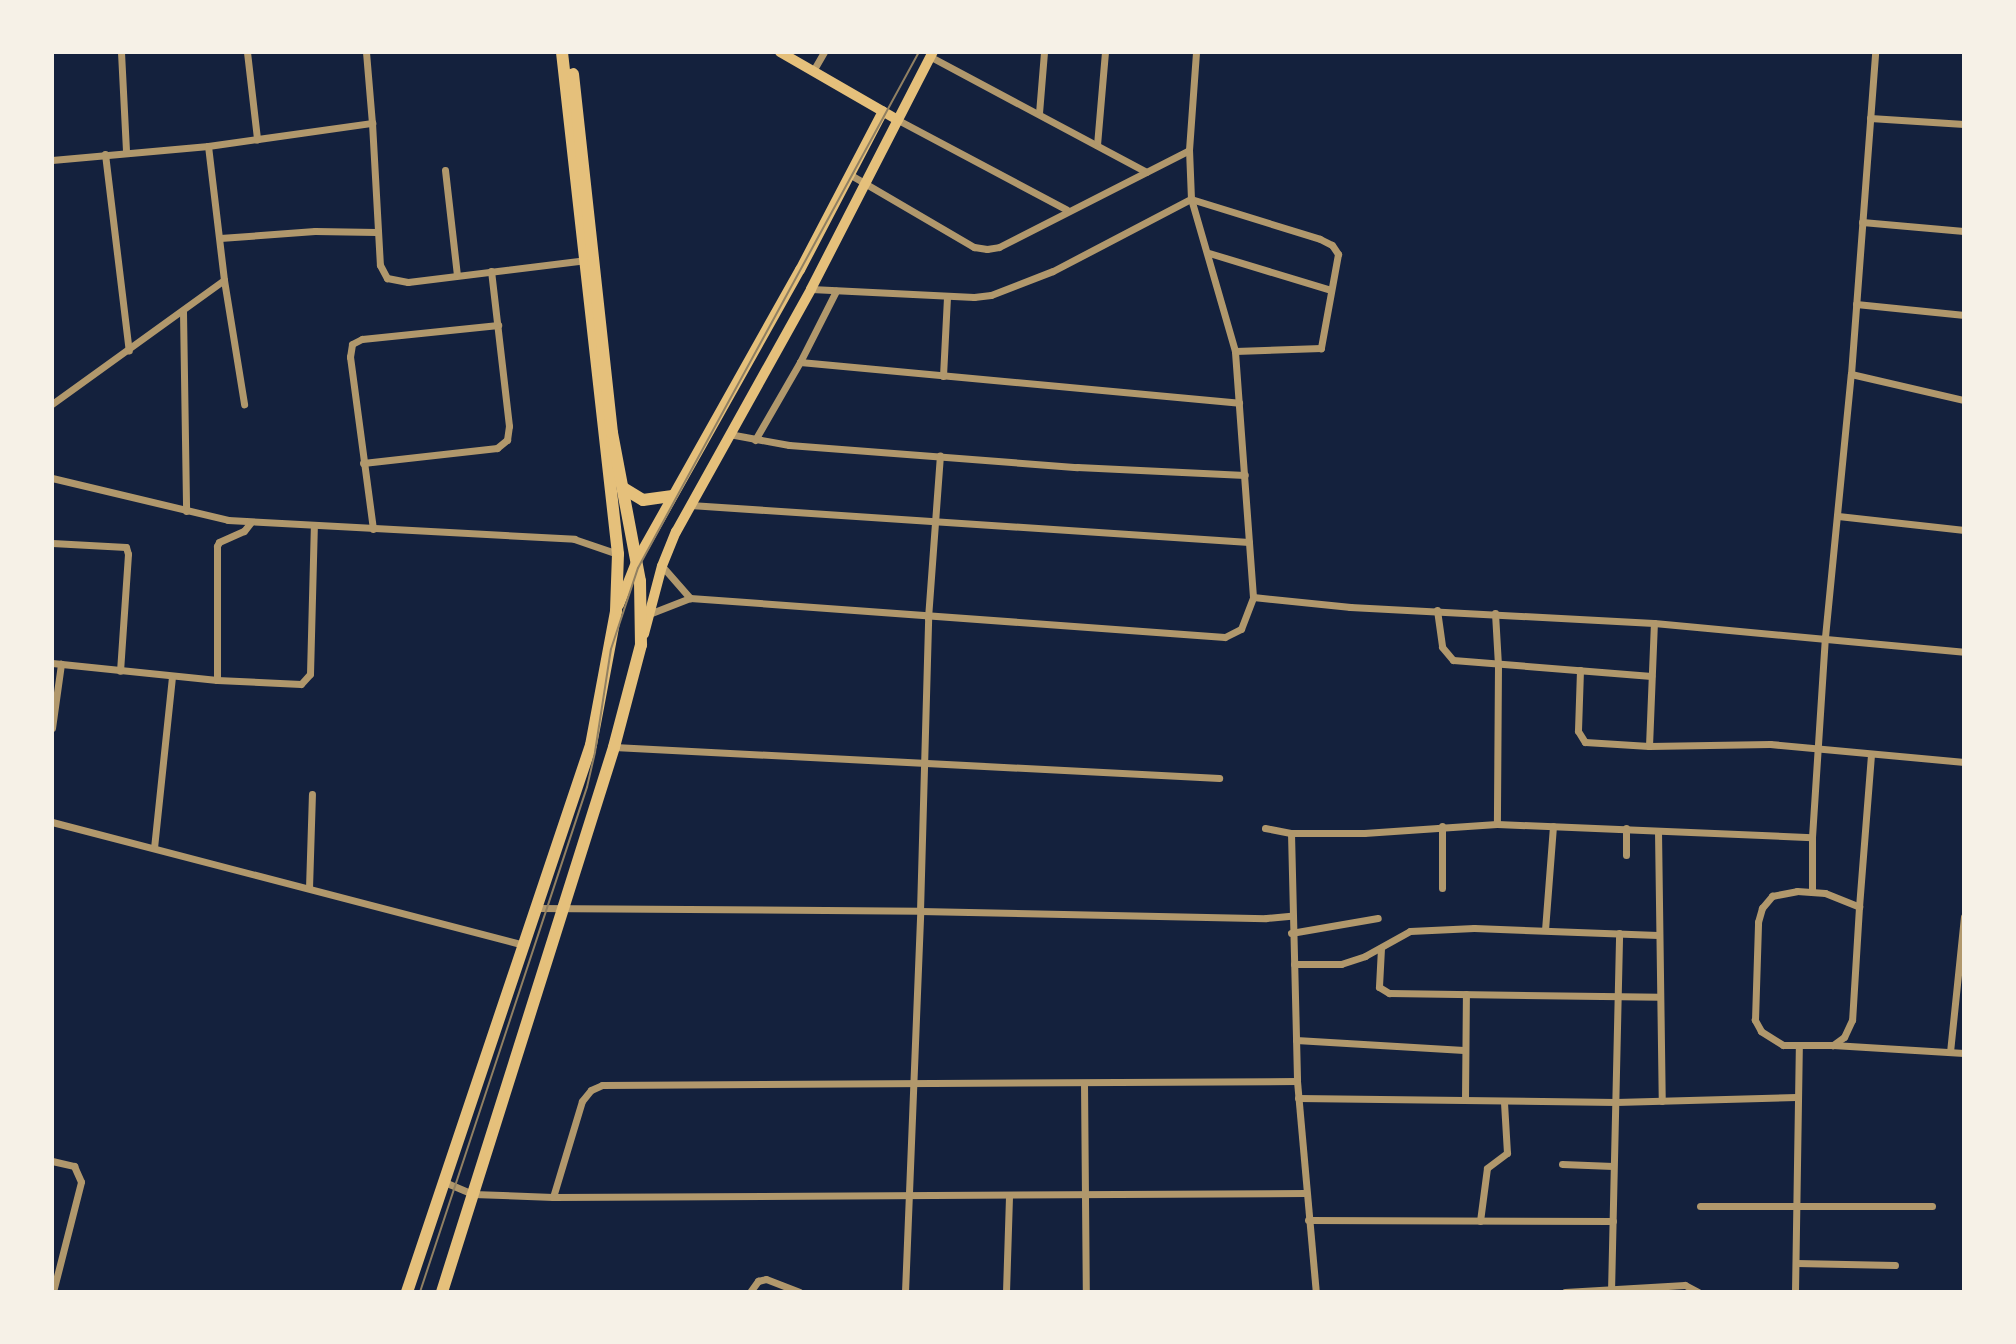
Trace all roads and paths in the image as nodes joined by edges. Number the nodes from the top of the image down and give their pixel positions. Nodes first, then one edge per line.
1 (121, 52) edge
2 (247, 52) edge
3 (366, 52) edge
4 (562, 52) edge
5 (571, 52) edge
6 (780, 52) edge
7 (824, 52) edge
8 (1044, 52) edge
9 (1105, 52) edge
10 (1196, 52) edge
11 (1875, 52) edge
12 (932, 55) edge
13 (813, 71) junction
14 (883, 111) junction
15 (1039, 113) junction
16 (1870, 118) junction
17 (898, 120) junction
18 (372, 123) junction
19 (1964, 124) edge
20 (257, 139) junction
21 (1097, 145) junction
22 (208, 146) junction
23 (1189, 150) junction
24 (126, 152) junction
25 (105, 154) junction
26 (52, 160) edge
27 (445, 170) dead end
28 (1146, 172) junction
29 (849, 174) junction
30 (865, 184) junction
31 (1191, 198) junction
32 (1067, 210) junction
33 (1862, 222) junction
34 (1964, 231) edge
35 (376, 232) junction
36 (220, 238) junction
37 (1209, 253) junction
38 (590, 260) junction
39 (491, 271) junction
40 (457, 275) junction
41 (224, 280) junction
42 (811, 289) junction
43 (1331, 290) junction
44 (836, 291) junction
45 (947, 296) junction
46 (1856, 304) junction
47 (183, 312) junction
48 (1964, 315) edge
49 (498, 325) junction
50 (129, 351) junction
51 (1235, 351) junction
52 (800, 362) junction
53 (1851, 374) junction
54 (943, 376) junction
55 (1964, 400) edge
56 (1239, 403) junction
57 (52, 404) edge
58 (244, 404) dead end
59 (729, 434) junction
60 (755, 440) junction
61 (940, 455) junction
62 (363, 463) junction
63 (1245, 475) junction
64 (52, 478) edge
65 (623, 488) junction
66 (671, 496) junction
67 (691, 505) junction
68 (186, 511) junction
69 (1838, 516) junction
70 (935, 520) junction
71 (251, 522) junction
72 (313, 525) junction
73 (373, 529) junction
74 (1964, 530) edge
75 (52, 542) edge
76 (1249, 542) junction
77 (618, 554) junction
78 (637, 560) junction
79 (662, 566) junction
80 (1253, 597) junction
81 (690, 598) junction
82 (1437, 610) junction
83 (616, 611) junction
84 (1495, 613) junction
85 (649, 614) junction
86 (928, 618) junction
87 (1654, 623) junction
88 (1825, 638) junction
89 (641, 645) junction
90 (1964, 652) edge
91 (52, 663) edge
92 (61, 664) junction
93 (1498, 665) junction
94 (1580, 670) junction
95 (120, 671) junction
96 (172, 676) junction
97 (1651, 676) junction
98 (217, 680) junction
99 (52, 728) edge
100 (1649, 746) junction
101 (614, 747) junction
102 (1818, 750) junction
103 (1871, 755) junction
104 (924, 761) junction
105 (1964, 762) edge
106 (1219, 778) dead end
107 (312, 794) dead end
108 (52, 822) edge
109 (1497, 824) junction
110 (1442, 826) junction
111 (1553, 826) junction
112 (1265, 828) dead end
113 (1626, 828) junction
114 (1657, 831) junction
115 (1291, 833) junction
116 (1812, 837) junction
117 (154, 848) junction
118 (1626, 855) dead end
119 (309, 888) junction
120 (1442, 888) dead end
121 (1812, 892) junction
122 (1859, 907) junction
123 (537, 908) junction
124 (563, 910) junction
125 (920, 911) junction
126 (1291, 916) junction
127 (1964, 917) edge
128 (1378, 918) dead end
129 (1545, 930) junction
130 (1291, 933) junction
131 (1619, 933) junction
132 (1658, 935) junction
133 (525, 945) junction
134 (1381, 948) junction
135 (1294, 964) junction
136 (1466, 994) junction
137 (1619, 995) junction
138 (1660, 997) junction
139 (1296, 1040) junction
140 (1833, 1045) junction
141 (1799, 1047) junction
142 (1464, 1050) junction
143 (1950, 1052) junction
144 (1964, 1053) edge
145 (1297, 1081) junction
146 (914, 1082) junction
147 (1084, 1083) junction
148 (1796, 1097) junction
149 (1298, 1098) junction
150 (1465, 1100) junction
151 (1662, 1101) junction
152 (1504, 1102) junction
153 (1616, 1102) junction
154 (52, 1161) edge
155 (1562, 1164) dead end
156 (1614, 1166) junction
157 (442, 1181) junction
158 (1306, 1193) junction
159 (1083, 1194) junction
160 (473, 1195) junction
161 (1009, 1196) junction
162 (553, 1197) junction
163 (909, 1197) junction
164 (1700, 1206) dead end
165 (1932, 1206) dead end
166 (1798, 1208) junction
167 (1308, 1220) junction
168 (1480, 1221) junction
169 (1612, 1221) junction
170 (1796, 1263) junction
171 (1895, 1265) dead end
172 (53, 1285) edge
173 (1611, 1289) edge
174 (407, 1292) edge
175 (442, 1292) edge
176 (750, 1292) edge
177 (800, 1292) edge
178 (905, 1292) edge
179 (1006, 1292) edge
180 (1086, 1292) edge
181 (1316, 1292) edge
182 (1564, 1292) edge
183 (1698, 1292) edge
184 (1795, 1292) edge

1 - 24 street
2 - 20 street
3 - 18 street
4 - 38 highway
5 - 38 highway
6 - 13 main road
7 - 13 street
8 - 15 street
9 - 21 street
10 - 23 street
11 - 16 street
12 - 15 street
12 - 17 main road
13 - 14 main road
14 - 17 main road
14 - 29 main road
15 - 21 street
16 - 19 street
16 - 33 street
17 - 30 main road
17 - 32 street
18 - 20 street
18 - 35 street
20 - 22 street
21 - 28 street
22 - 24 street
22 - 36 street
23 - 28 street
23 - 31 street
24 - 25 street
25 - 26 street
25 - 50 street
27 - 40 street
28 - 32 street
29 - 30 street
29 - 66 main road
30 - 32 street
30 - 42 main road
31 - 37 street
31 - 43 street
31 - 45 street
33 - 34 street
33 - 46 street
35 - 36 street
35 - 40 street
36 - 41 street
37 - 43 street
37 - 51 street
38 - 39 street
38 - 65 highway
38 - 77 highway
39 - 40 street
39 - 49 street
41 - 47 street
41 - 58 street
42 - 44 street
42 - 59 main road
43 - 51 street
44 - 45 street
44 - 52 street
45 - 54 street
46 - 48 street
46 - 53 street
47 - 50 street
47 - 68 street
49 - 62 street
49 - 62 street
50 - 57 street
51 - 56 street
52 - 54 street
52 - 60 street
53 - 55 street
53 - 69 street
54 - 56 street
56 - 63 street
59 - 60 street
59 - 67 main road
60 - 61 street
61 - 63 street
61 - 70 street
62 - 73 street
63 - 76 street
64 - 68 street
65 - 66 highway
65 - 78 highway
66 - 78 main road
67 - 70 street
67 - 79 main road
68 - 71 street
69 - 74 street
69 - 88 street
70 - 76 street
70 - 86 street
71 - 72 street
71 - 98 street
72 - 73 street
72 - 98 street
73 - 77 street
75 - 95 street
76 - 80 street
77 - 83 highway
78 - 83 main road
78 - 89 highway
79 - 81 street
79 - 85 main road
80 - 82 street
80 - 86 street
81 - 85 street
81 - 86 street
82 - 84 street
82 - 93 street
83 - 123 highway
84 - 87 street
84 - 93 street
85 - 89 main road
86 - 104 street
87 - 88 street
87 - 97 street
88 - 90 street
88 - 102 street
89 - 101 highway
91 - 92 street
92 - 95 street
92 - 99 street
93 - 94 street
93 - 109 street
94 - 97 street
94 - 100 street
95 - 96 street
96 - 98 street
96 - 117 street
97 - 100 street
100 - 102 street
101 - 104 street
101 - 124 highway
102 - 103 street
102 - 116 street
103 - 105 street
103 - 122 street
104 - 106 street
104 - 125 street
107 - 119 street
108 - 117 street
109 - 110 street
109 - 111 street
110 - 115 street
110 - 120 street
111 - 113 street
111 - 129 street
112 - 115 street
113 - 114 street
113 - 118 street
114 - 116 street
114 - 132 street
115 - 126 street
116 - 121 street
117 - 119 street
119 - 133 street
121 - 122 street
121 - 141 street
122 - 140 street
123 - 124 street
123 - 133 highway
124 - 125 street
124 - 160 highway
125 - 126 street
125 - 146 street
126 - 130 street
127 - 143 street
128 - 130 street
129 - 131 street
129 - 134 street
130 - 135 street
131 - 132 street
131 - 137 street
132 - 138 street
133 - 157 highway
134 - 135 street
134 - 136 street
135 - 139 street
136 - 137 street
136 - 142 street
137 - 138 street
137 - 153 street
138 - 151 street
139 - 142 street
139 - 145 street
140 - 141 street
140 - 143 street
141 - 148 street
142 - 150 street
143 - 144 street
145 - 147 street
145 - 149 street
146 - 147 street
146 - 162 street
146 - 163 street
147 - 159 street
148 - 151 street
148 - 166 street
149 - 150 street
149 - 158 street
150 - 152 street
151 - 153 street
152 - 153 street
152 - 168 street
153 - 156 street
154 - 172 street
155 - 156 street
156 - 169 street
157 - 160 street
157 - 174 highway
158 - 159 street
158 - 167 street
159 - 161 street
159 - 180 street
160 - 162 street
160 - 175 highway
161 - 163 street
161 - 179 street
162 - 163 street
163 - 178 street
164 - 166 street
165 - 166 street
166 - 170 street
167 - 168 street
167 - 181 street
168 - 169 street
169 - 173 street
170 - 171 street
170 - 184 street
173 - 182 street
173 - 183 street
176 - 177 street

